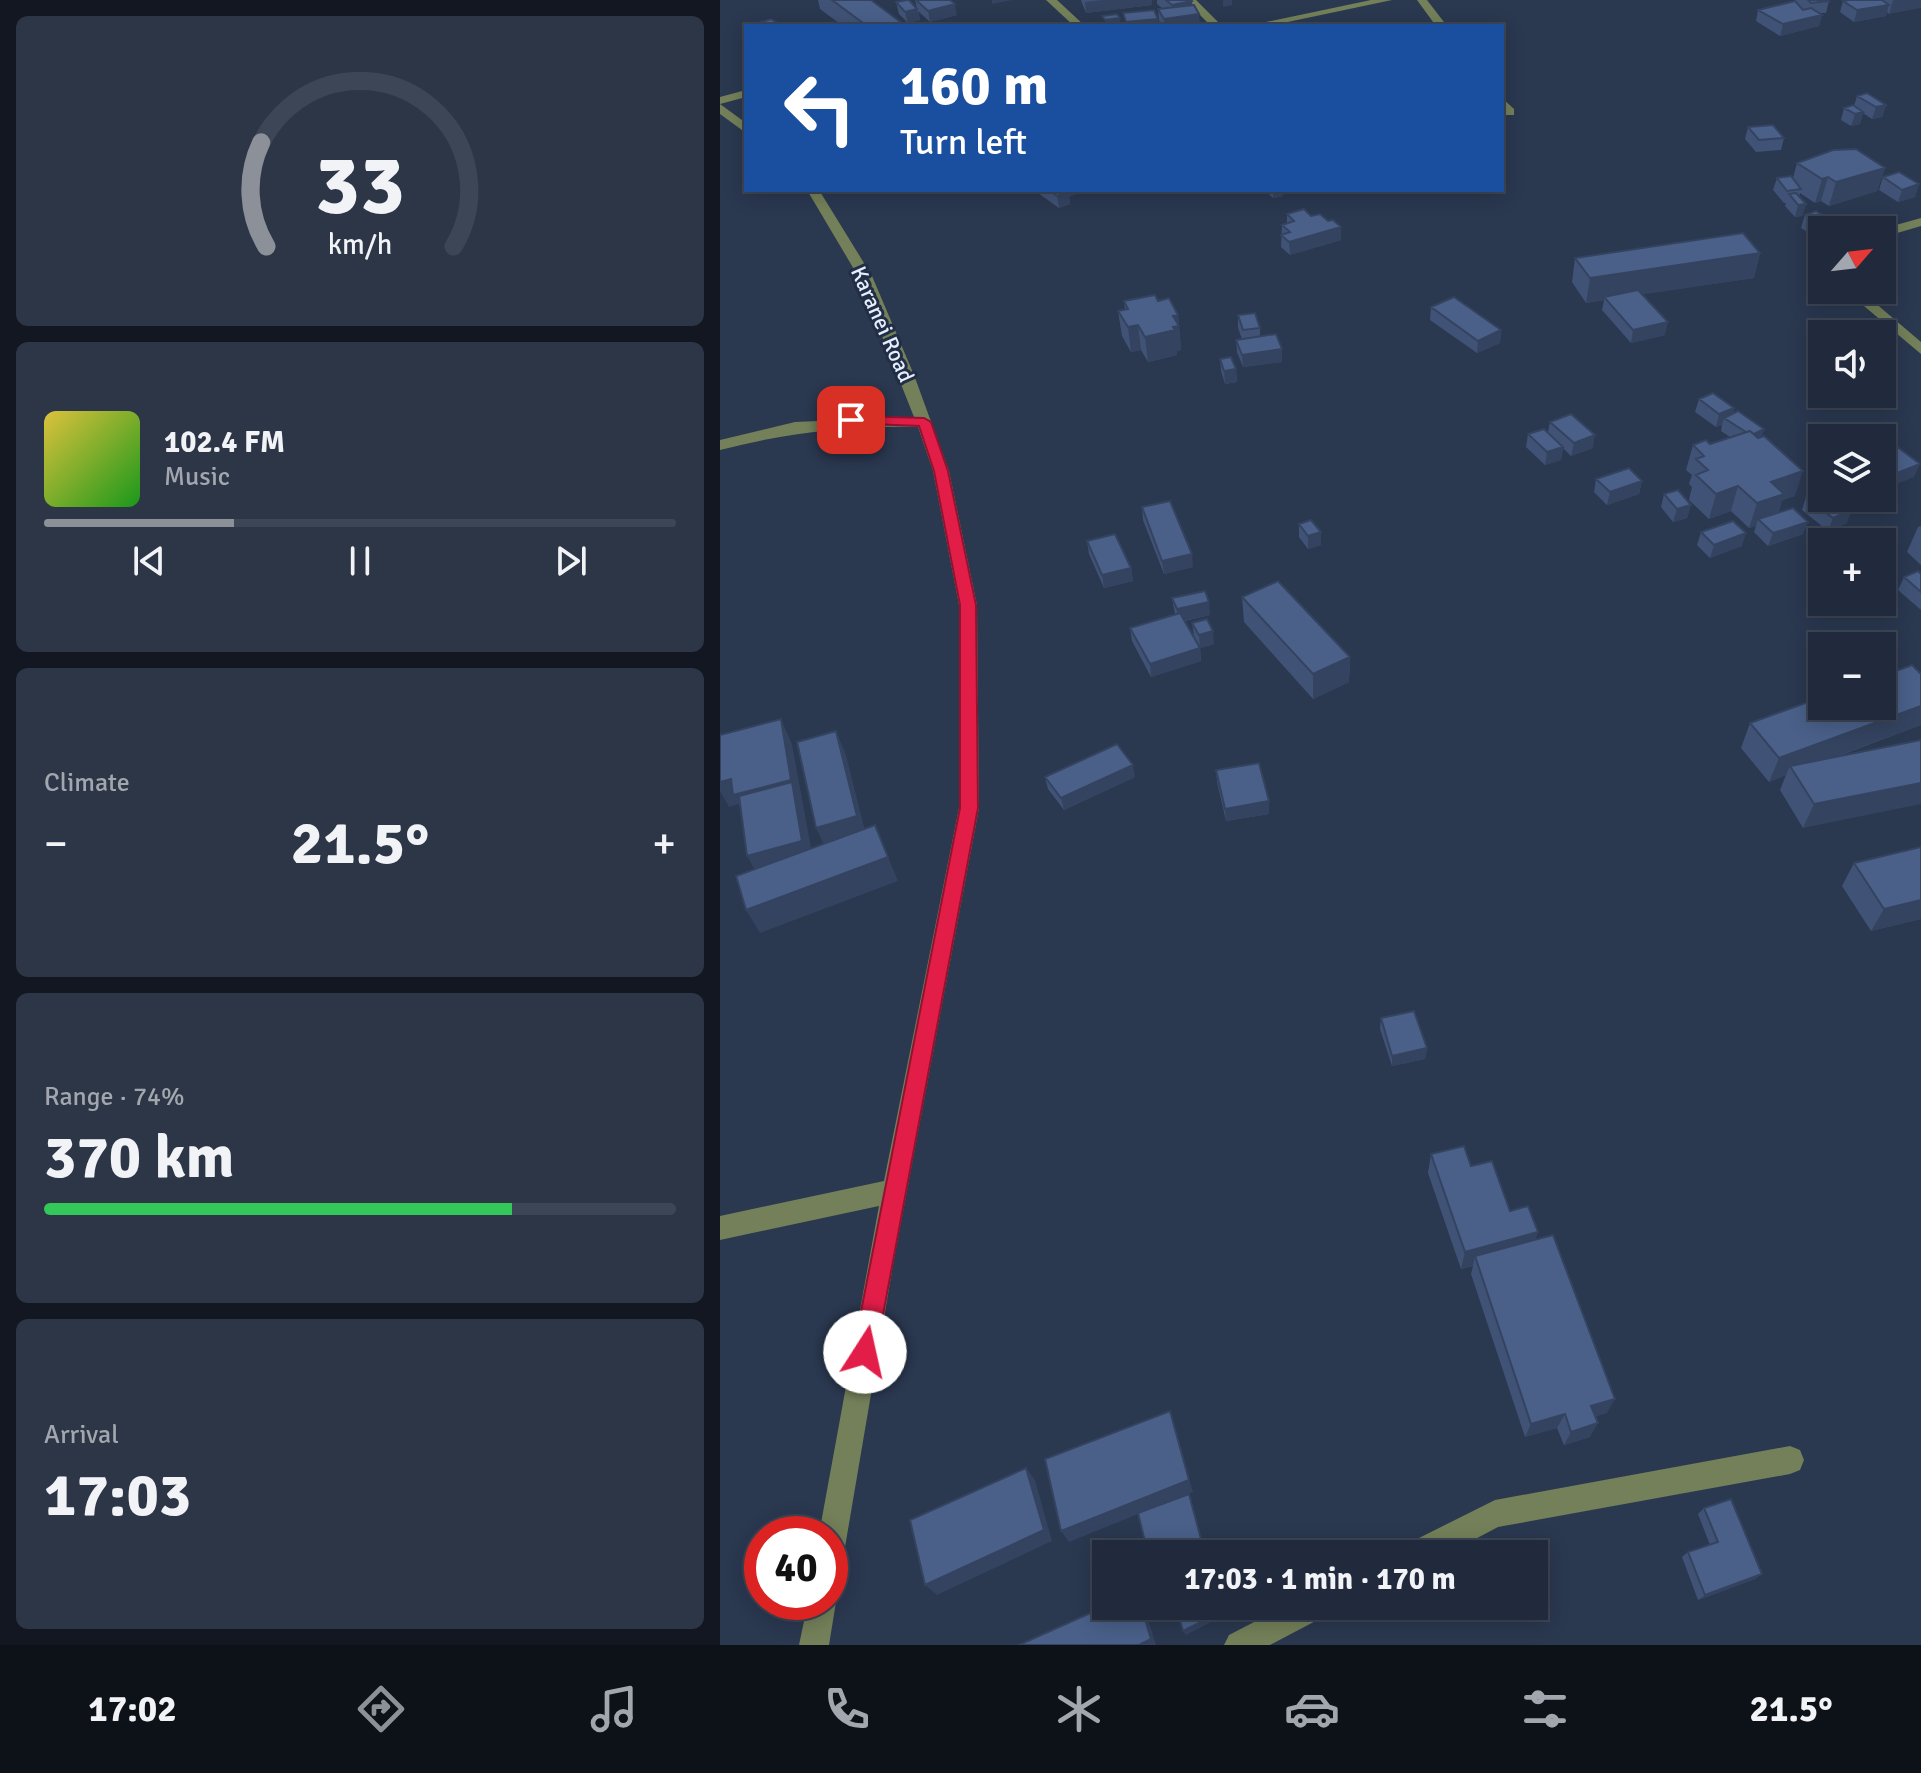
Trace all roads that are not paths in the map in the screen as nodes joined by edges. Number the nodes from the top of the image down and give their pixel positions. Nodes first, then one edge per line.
1 (1051, 0) edge
2 (1190, 0) edge
3 (1387, 0) edge
4 (1422, 0) edge
5 (1078, 24) edge
6 (1215, 24) edge
7 (1262, 24) edge
8 (1440, 24) edge
9 (744, 94) edge
10 (721, 101) edge
11 (744, 127) edge
12 (814, 192) edge
13 (1921, 222) edge
14 (1896, 229) edge
15 (1868, 304) edge
16 (1921, 350) edge
17 (924, 422) junction
18 (720, 445) edge
19 (894, 1191) junction
20 (720, 1228) edge
21 (1790, 1460) dead end
22 (837, 1516) edge
23 (1444, 1540) edge
24 (819, 1620) edge
25 (1288, 1620) edge
26 (814, 1645) edge
27 (1239, 1645) edge

1 - 5 street
2 - 6 street
3 - 7 street
4 - 8 street
9 - 10 street
10 - 11 street
12 - 17 street, Karanei Road
13 - 14 street
15 - 16 street
17 - 18 street
17 - 19 street, Karanei Road
19 - 20 street
19 - 22 street, Karanei Road
21 - 23 street
24 - 26 street
25 - 27 street

